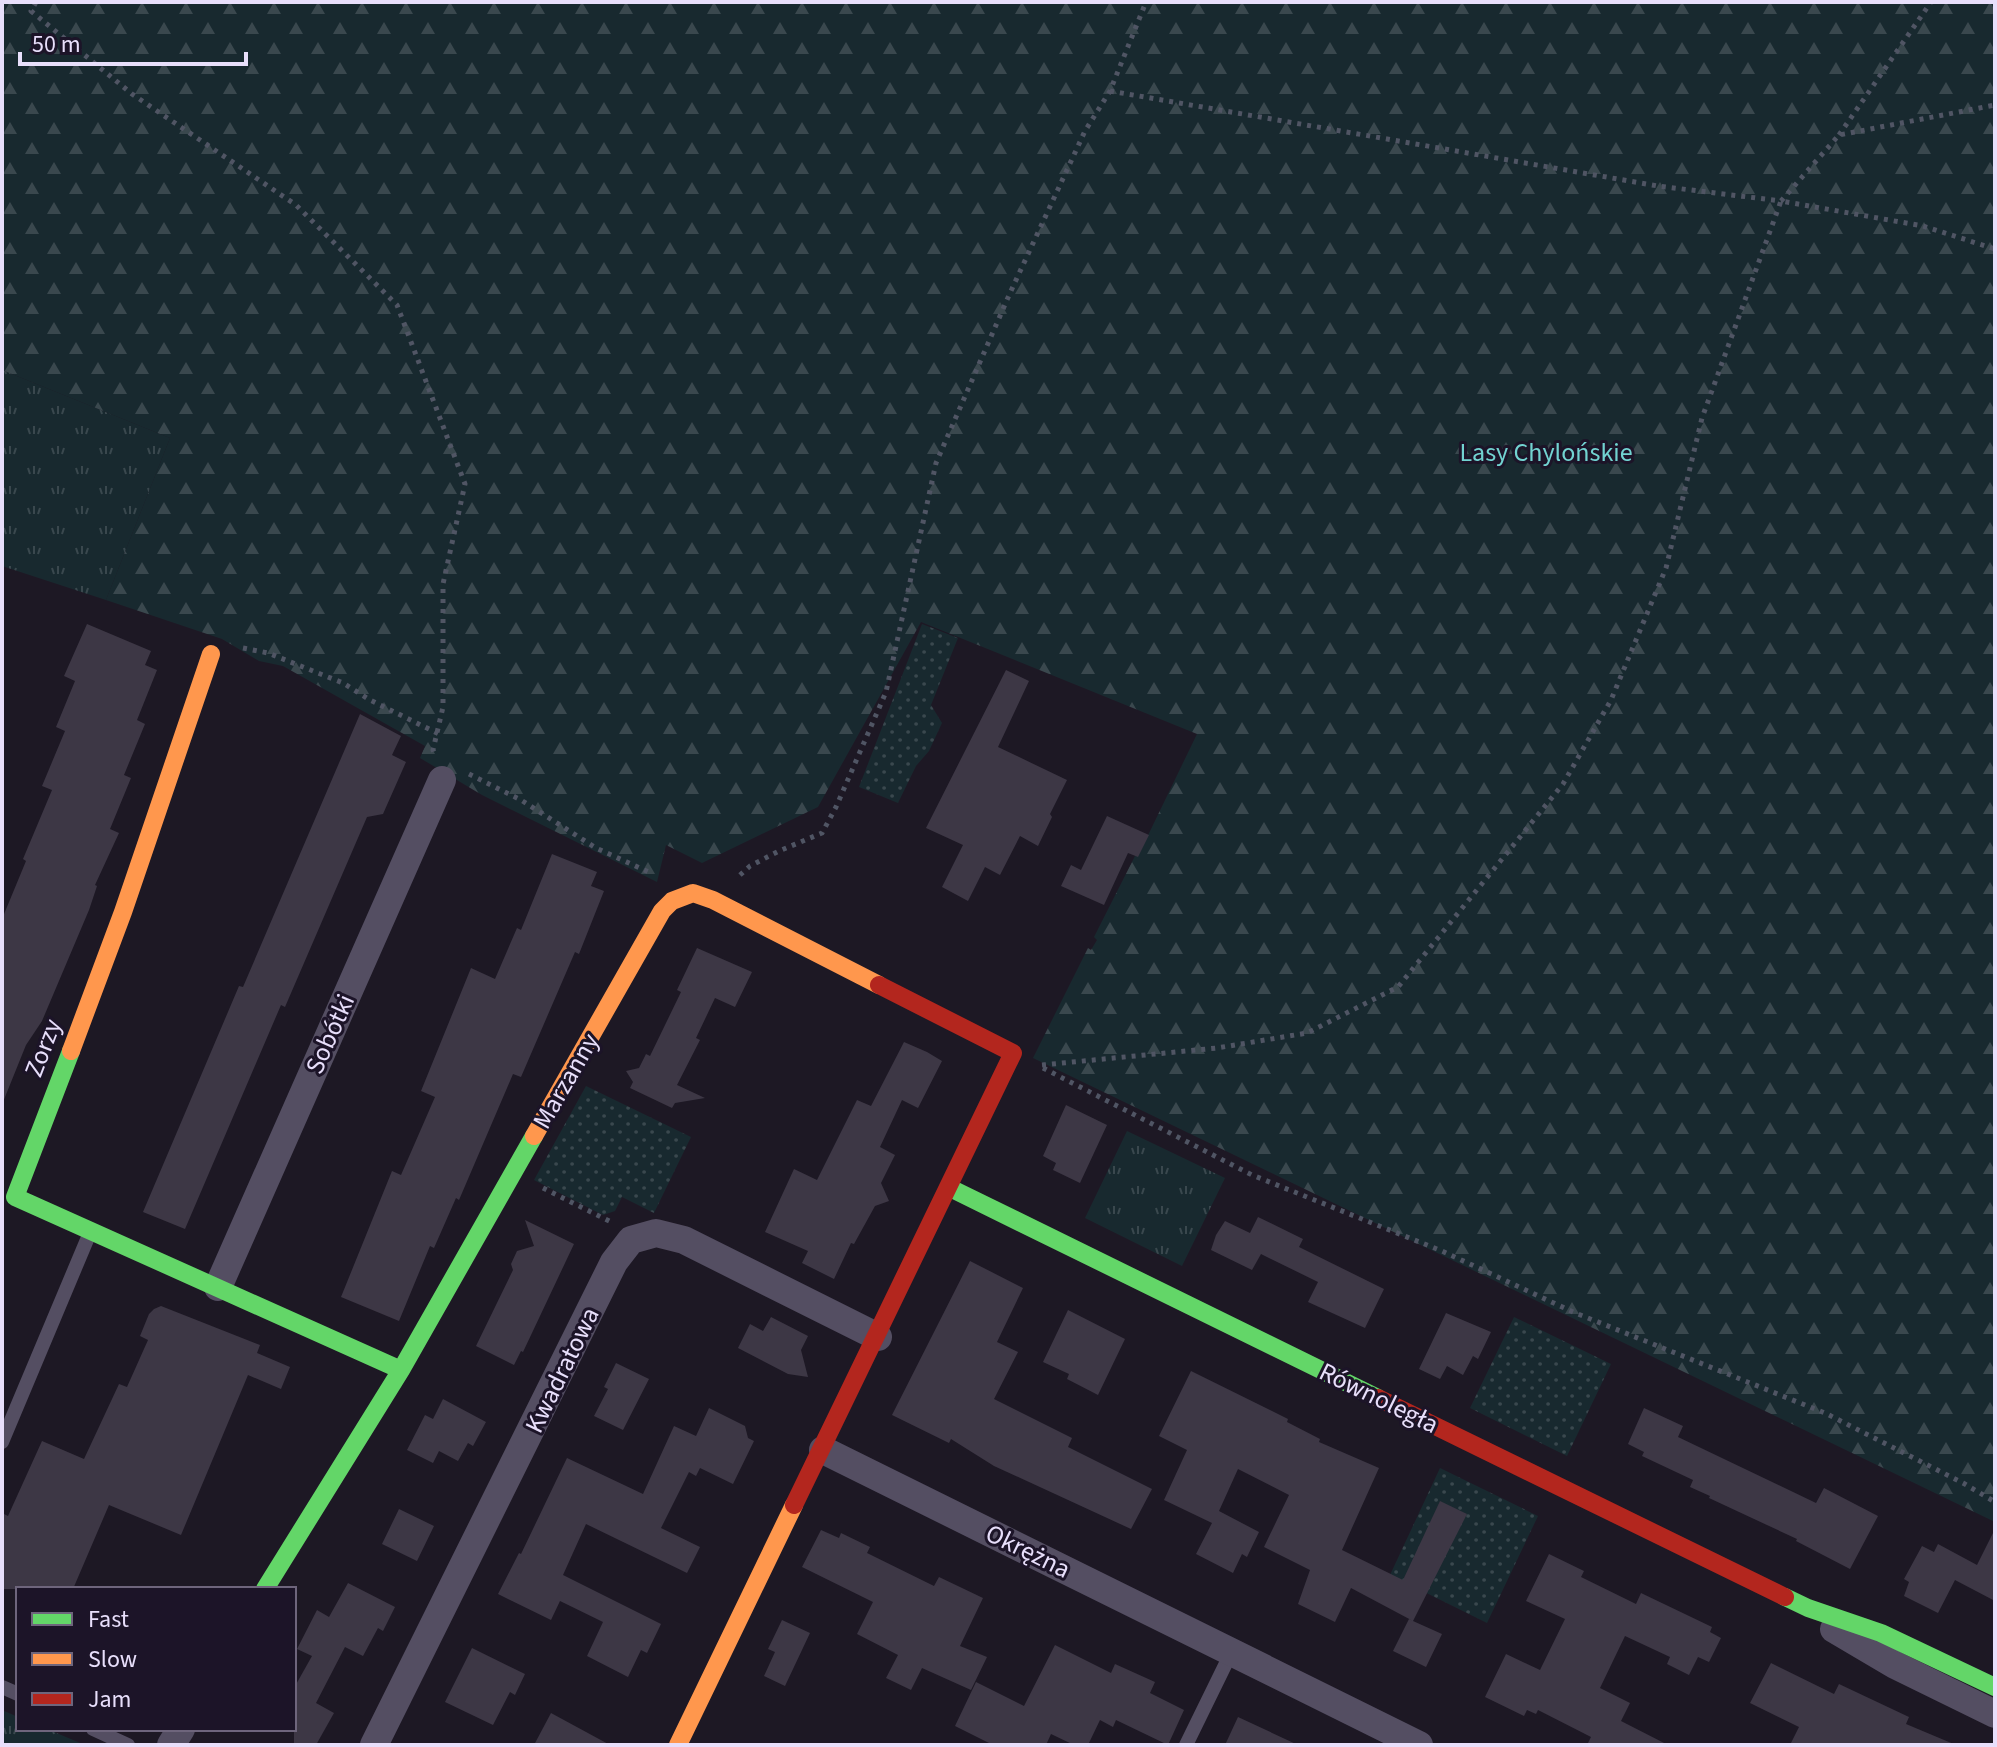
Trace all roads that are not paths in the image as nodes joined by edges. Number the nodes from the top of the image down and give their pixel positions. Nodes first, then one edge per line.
1 (211, 654) road end
2 (442, 780) road end
3 (950, 1188) junction
4 (8, 1195) edge
5 (91, 1231) junction
6 (218, 1287) junction
7 (878, 1337) junction
8 (401, 1370) junction
9 (2, 1442) edge
10 (823, 1450) junction
11 (266, 1587) edge
12 (1808, 1608) junction
13 (1232, 1651) junction
14 (1995, 1687) edge
15 (1995, 1714) edge
16 (97, 1731) edge
17 (128, 1745) edge
18 (374, 1745) edge
19 (678, 1745) edge
20 (1186, 1745) edge
21 (1419, 1745) edge

1 - 4 street, Zorzy
2 - 6 street, Sobótki
3 - 7 street
3 - 8 street, Marzanny
3 - 12 street, Równoległa
4 - 5 street, Zorzy
5 - 6 street, Zorzy
5 - 9 lane
6 - 8 street, Zorzy
7 - 10 street
7 - 18 street, Kwadratowa
8 - 11 street, Marzanny
10 - 13 street, Okrężna
10 - 19 street
12 - 14 street, Równoległa
12 - 15 street, Równoległa
13 - 20 lane
13 - 21 street, Okrężna
16 - 17 lane

